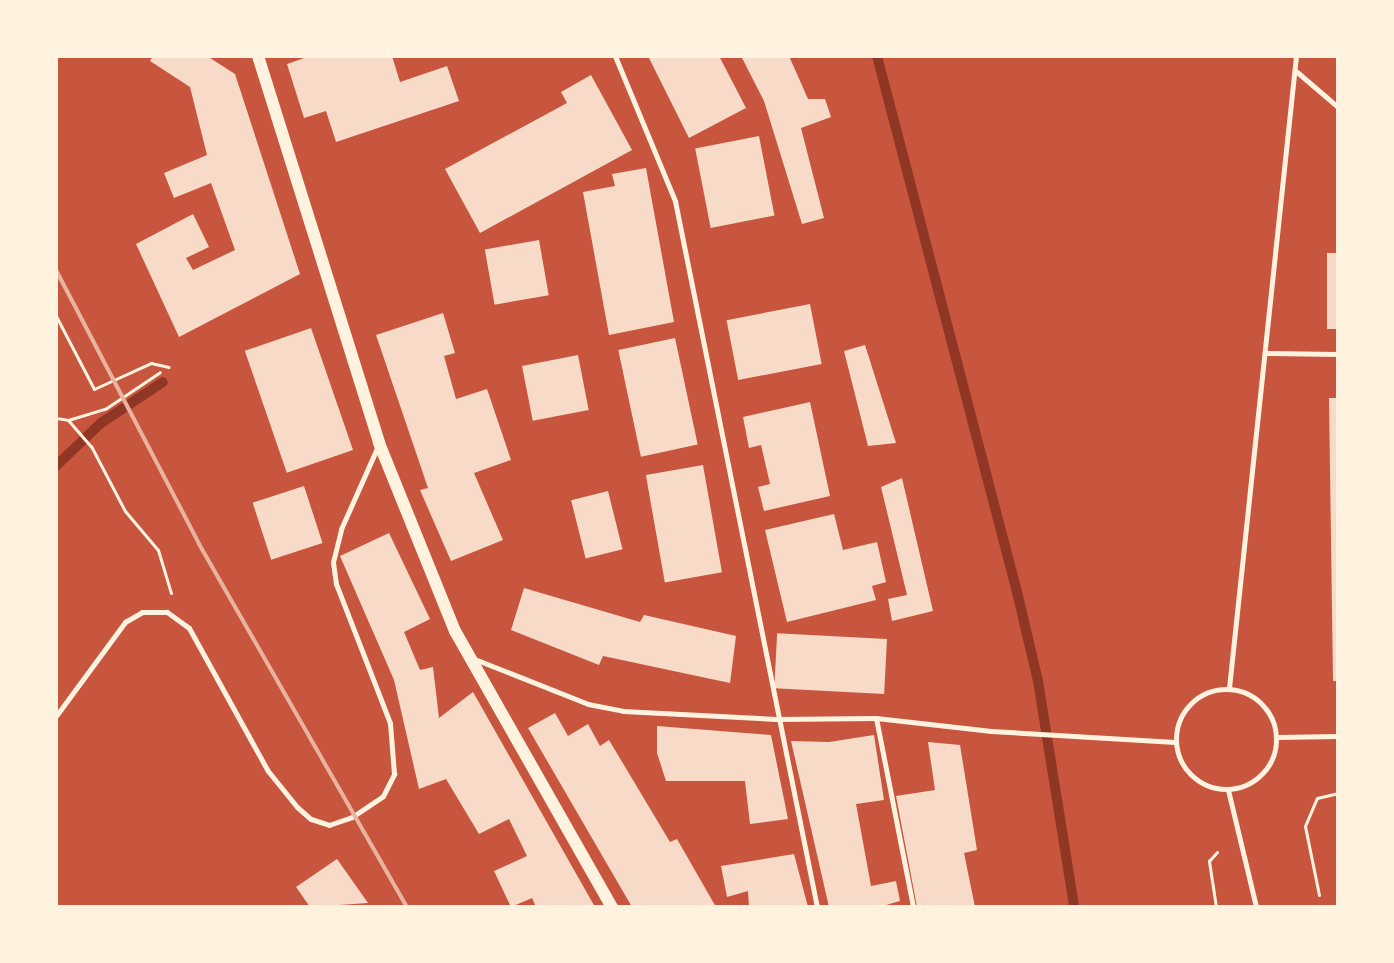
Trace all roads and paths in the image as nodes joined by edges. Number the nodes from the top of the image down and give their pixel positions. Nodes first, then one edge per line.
1 (258, 56) edge
2 (615, 56) edge
3 (1296, 56) edge
4 (1296, 72) junction
5 (1338, 107) edge
6 (56, 316) edge
7 (1266, 354) junction
8 (1338, 354) edge
9 (169, 367) dead end
10 (160, 372) dead end
11 (56, 418) edge
12 (68, 420) junction
13 (379, 443) junction
14 (183, 621) junction
15 (467, 657) junction
16 (1229, 688) junction
17 (56, 716) edge
18 (876, 718) junction
19 (776, 719) junction
20 (1338, 736) edge
21 (1276, 737) junction
22 (1175, 742) junction
23 (1228, 790) junction
24 (1338, 793) edge
25 (1217, 852) dead end
26 (1319, 895) dead end
27 (612, 907) edge
28 (817, 907) edge
29 (913, 907) edge
30 (1216, 907) edge
31 (1256, 907) edge

1 - 13 main road
2 - 19 street
3 - 4 street
4 - 5 street
4 - 7 street
6 - 9 path
7 - 8 street
7 - 16 street
10 - 12 path
11 - 12 path
12 - 14 path
13 - 14 street
13 - 15 main road
14 - 17 street
15 - 19 street
15 - 27 main road
16 - 21 street
16 - 22 street
18 - 19 street
18 - 22 street
18 - 29 street
19 - 28 street
20 - 21 street
21 - 23 street
22 - 23 street
23 - 31 street
24 - 26 path
25 - 30 path

